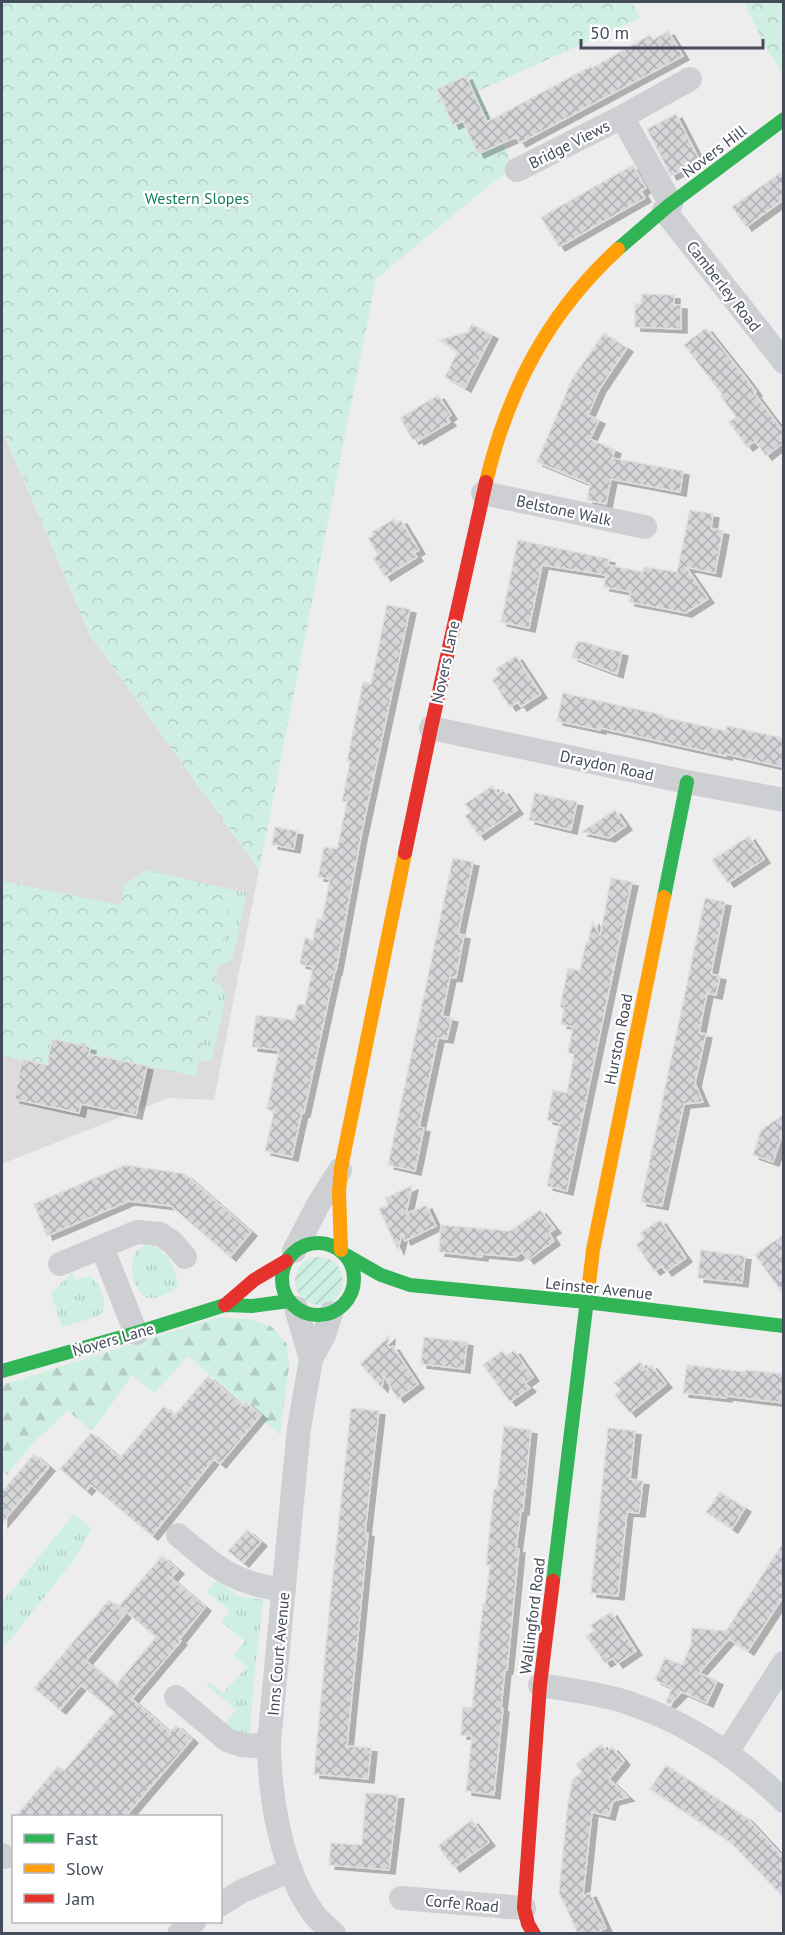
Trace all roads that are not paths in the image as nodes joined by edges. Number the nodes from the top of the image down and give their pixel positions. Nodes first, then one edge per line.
1 (690, 79) dead end
2 (622, 117) junction
3 (783, 119) edge
4 (517, 170) dead end
5 (668, 207) junction
6 (783, 362) edge
7 (483, 493) junction
8 (645, 527) dead end
9 (431, 728) junction
10 (687, 782) junction
11 (783, 800) edge
12 (341, 1168) junction
13 (102, 1247) junction
14 (343, 1252) junction
15 (290, 1256) junction
16 (185, 1257) dead end
17 (60, 1264) dead end
18 (410, 1285) junction
19 (388, 1289) dead end
20 (368, 1294) dead end
21 (586, 1302) junction
22 (293, 1304) junction
23 (225, 1305) junction
24 (337, 1310) junction
25 (783, 1326) edge
26 (136, 1333) junction
27 (311, 1359) junction
28 (2, 1371) edge
29 (178, 1534) dead end
30 (284, 1590) junction
31 (783, 1663) edge
32 (540, 1685) junction
33 (176, 1697) dead end
34 (269, 1742) junction
35 (727, 1752) junction
36 (783, 1801) edge
37 (291, 1870) junction
38 (401, 1898) dead end
39 (222, 1904) edge
40 (524, 1908) junction
41 (193, 1923) edge
42 (179, 1934) edge
43 (334, 1934) edge
44 (534, 1934) edge

1 - 2 street, Bridge Views
2 - 4 street, Bridge Views
2 - 5 street, Bridge Views
3 - 5 street, Novers Hill
5 - 6 street, Camberley Road
5 - 7 street, Novers Lane
7 - 8 street, Belstone Walk
7 - 9 street, Novers Lane
9 - 10 street, Draydon Road
9 - 12 street, Novers Lane
10 - 11 street, Draydon Road
10 - 21 street, Hurston Road
12 - 14 street, Novers Lane
12 - 15 street, Novers Lane
13 - 16 street
13 - 17 street
13 - 26 street
14 - 15 street
14 - 18 street, Leinster Avenue
14 - 24 street
15 - 22 street
15 - 23 street, Novers Lane
18 - 19 street, Leinster Avenue
18 - 21 street, Leinster Avenue
20 - 24 street
21 - 25 street, Leinster Avenue
21 - 32 street, Wallingford Road
22 - 23 street, Novers Lane
22 - 24 street
22 - 27 street, Inns Court Avenue
23 - 26 street, Novers Lane
24 - 27 street, Inns Court Avenue
26 - 28 street, Novers Lane
27 - 30 street, Inns Court Avenue
29 - 30 street
30 - 34 street, Inns Court Avenue
31 - 35 street
32 - 35 street
32 - 40 street, Wallingford Road
33 - 34 street
34 - 37 street, Inns Court Avenue
35 - 36 street
37 - 39 street
37 - 43 street, Inns Court Avenue
38 - 40 street, Corfe Road
40 - 44 street, Wallingford Road
41 - 42 street

